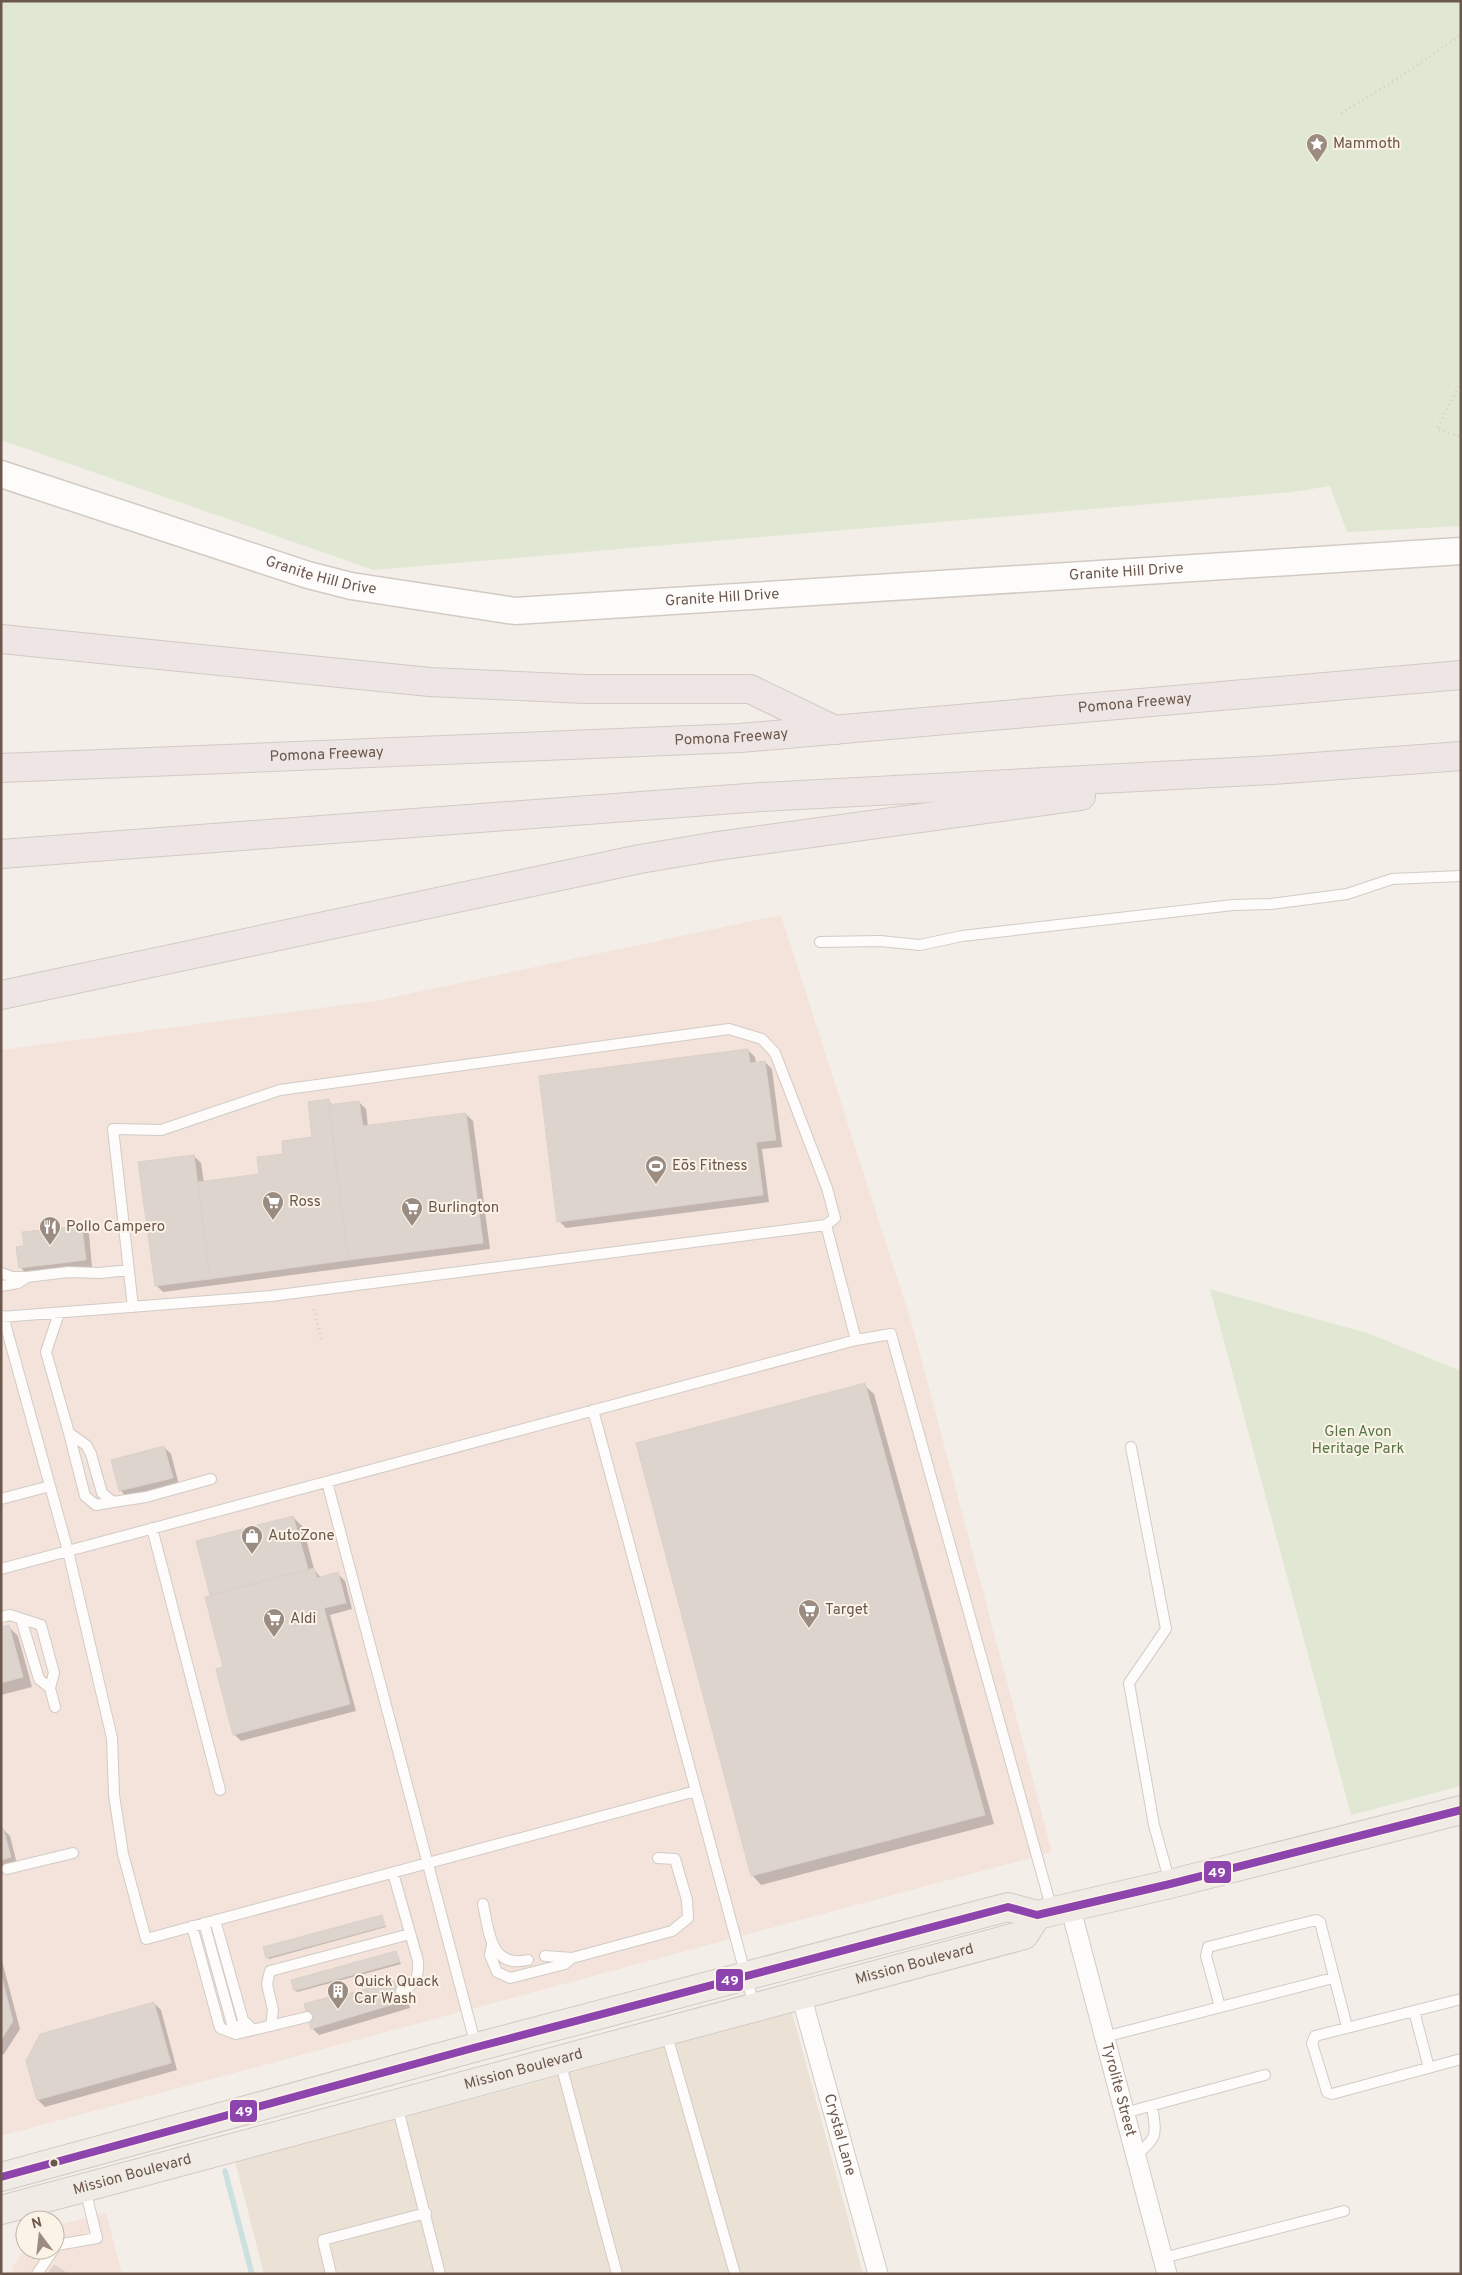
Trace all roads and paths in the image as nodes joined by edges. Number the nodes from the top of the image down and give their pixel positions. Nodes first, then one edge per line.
1 (1461, 36) edge
2 (1341, 113) dead end
3 (1461, 382) edge
4 (1461, 438) edge
5 (1, 474) edge
6 (1461, 551) edge
7 (1, 639) edge
8 (1461, 674) edge
9 (836, 731) junction
10 (1461, 756) edge
11 (1, 768) edge
12 (1273, 770) junction
13 (1, 854) edge
14 (1461, 876) edge
15 (820, 942) dead end
16 (1, 995) edge
17 (826, 1225) junction
18 (129, 1270) junction
19 (1, 1273) edge
20 (28, 1277) junction
21 (1, 1286) edge
22 (133, 1307) junction
23 (314, 1309) dead end
24 (59, 1313) junction
25 (2, 1316) edge
26 (856, 1340) junction
27 (322, 1343) dead end
28 (593, 1410) junction
29 (69, 1433) junction
30 (1131, 1447) dead end
31 (211, 1480) dead end
32 (326, 1482) junction
33 (50, 1486) junction
34 (1, 1499) edge
35 (113, 1502) junction
36 (152, 1528) junction
37 (68, 1551) junction
38 (1, 1569) edge
39 (1, 1617) edge
40 (21, 1618) junction
41 (50, 1688) junction
42 (55, 1707) dead end
43 (220, 1790) dead end
44 (696, 1791) junction
45 (1461, 1810) edge
46 (73, 1853) dead end
47 (658, 1858) dead end
48 (428, 1864) junction
49 (7, 1869) dead end
50 (393, 1873) junction
51 (1170, 1884) junction
52 (483, 1904) dead end
53 (1053, 1910) junction
54 (215, 1920) junction
55 (204, 1923) junction
56 (192, 1926) junction
57 (410, 1934) junction
58 (492, 1945) junction
59 (545, 1956) dead end
60 (572, 1958) junction
61 (528, 1960) dead end
62 (746, 1976) junction
63 (1333, 1978) junction
64 (401, 1991) dead end
65 (801, 1995) junction
66 (1461, 1999) edge
67 (754, 2007) junction
68 (1220, 2007) junction
69 (1414, 2012) junction
70 (307, 2017) dead end
71 (271, 2026) junction
72 (1347, 2028) junction
73 (254, 2031) junction
74 (666, 2031) junction
75 (1104, 2037) junction
76 (477, 2047) junction
77 (1461, 2059) edge
78 (560, 2060) junction
79 (1429, 2068) junction
80 (1265, 2075) dead end
81 (397, 2104) junction
82 (1152, 2106) junction
83 (1124, 2113) junction
84 (1136, 2155) junction
85 (1, 2177) edge
86 (84, 2188) junction
87 (1, 2210) edge
88 (1344, 2211) dead end
89 (426, 2213) junction
90 (65, 2244) edge
91 (47, 2260) edge
92 (1165, 2266) edge
93 (37, 2274) edge
94 (331, 2274) edge
95 (440, 2274) edge
96 (617, 2274) edge
97 (735, 2274) edge
98 (878, 2274) edge

1 - 2 path
3 - 4 path
5 - 6 street, Granite Hill Drive
7 - 9 highway
8 - 9 highway, Pomona Freeway
9 - 11 highway, Pomona Freeway
10 - 12 highway
12 - 13 highway
12 - 16 highway
14 - 15 lane
17 - 18 lane
17 - 22 lane
17 - 26 lane
18 - 20 lane
18 - 22 lane
19 - 20 lane
20 - 21 lane
22 - 24 lane
23 - 27 path
24 - 25 lane
24 - 29 lane
25 - 33 lane
26 - 28 lane
26 - 53 lane
28 - 32 lane
28 - 44 lane
29 - 35 lane
29 - 35 lane
30 - 51 lane
31 - 35 lane
32 - 36 lane
32 - 48 lane
33 - 34 lane
33 - 37 lane
36 - 37 lane
36 - 43 lane
37 - 38 lane
37 - 56 lane
39 - 40 lane
40 - 41 lane
40 - 41 lane
41 - 42 lane
44 - 48 lane
44 - 62 lane
45 - 51 main road, Mission Boulevard
46 - 49 lane
47 - 60 lane
48 - 50 lane
48 - 76 lane
50 - 54 lane
50 - 57 lane
51 - 53 main road, Mission Boulevard
52 - 58 lane
53 - 62 main road, Mission Boulevard
53 - 65 main road, Mission Boulevard
53 - 75 street, Tyrolite Street
54 - 55 lane
54 - 73 lane
55 - 56 lane
55 - 73 lane
56 - 73 lane
57 - 64 lane
57 - 71 lane
58 - 60 lane
58 - 61 lane
59 - 60 lane
62 - 67 lane
62 - 76 main road, Mission Boulevard
63 - 68 lane
63 - 68 lane
63 - 72 lane
65 - 67 main road, Mission Boulevard
65 - 98 street, Crystal Lane
66 - 69 lane
67 - 74 main road, Mission Boulevard
68 - 75 lane
69 - 72 lane
69 - 79 lane
70 - 71 lane
71 - 73 lane
72 - 79 lane
74 - 78 main road, Mission Boulevard
74 - 97 lane
75 - 83 street, Tyrolite Street
76 - 85 main road, Mission Boulevard
77 - 79 lane
78 - 81 main road, Mission Boulevard
78 - 96 lane
80 - 82 lane
81 - 86 main road, Mission Boulevard
81 - 89 lane
82 - 83 lane
82 - 84 lane
83 - 84 street, Tyrolite Street
84 - 92 street, Tyrolite Street
86 - 87 main road, Mission Boulevard
86 - 90 lane
88 - 92 lane
89 - 94 lane
89 - 95 lane
91 - 93 lane

